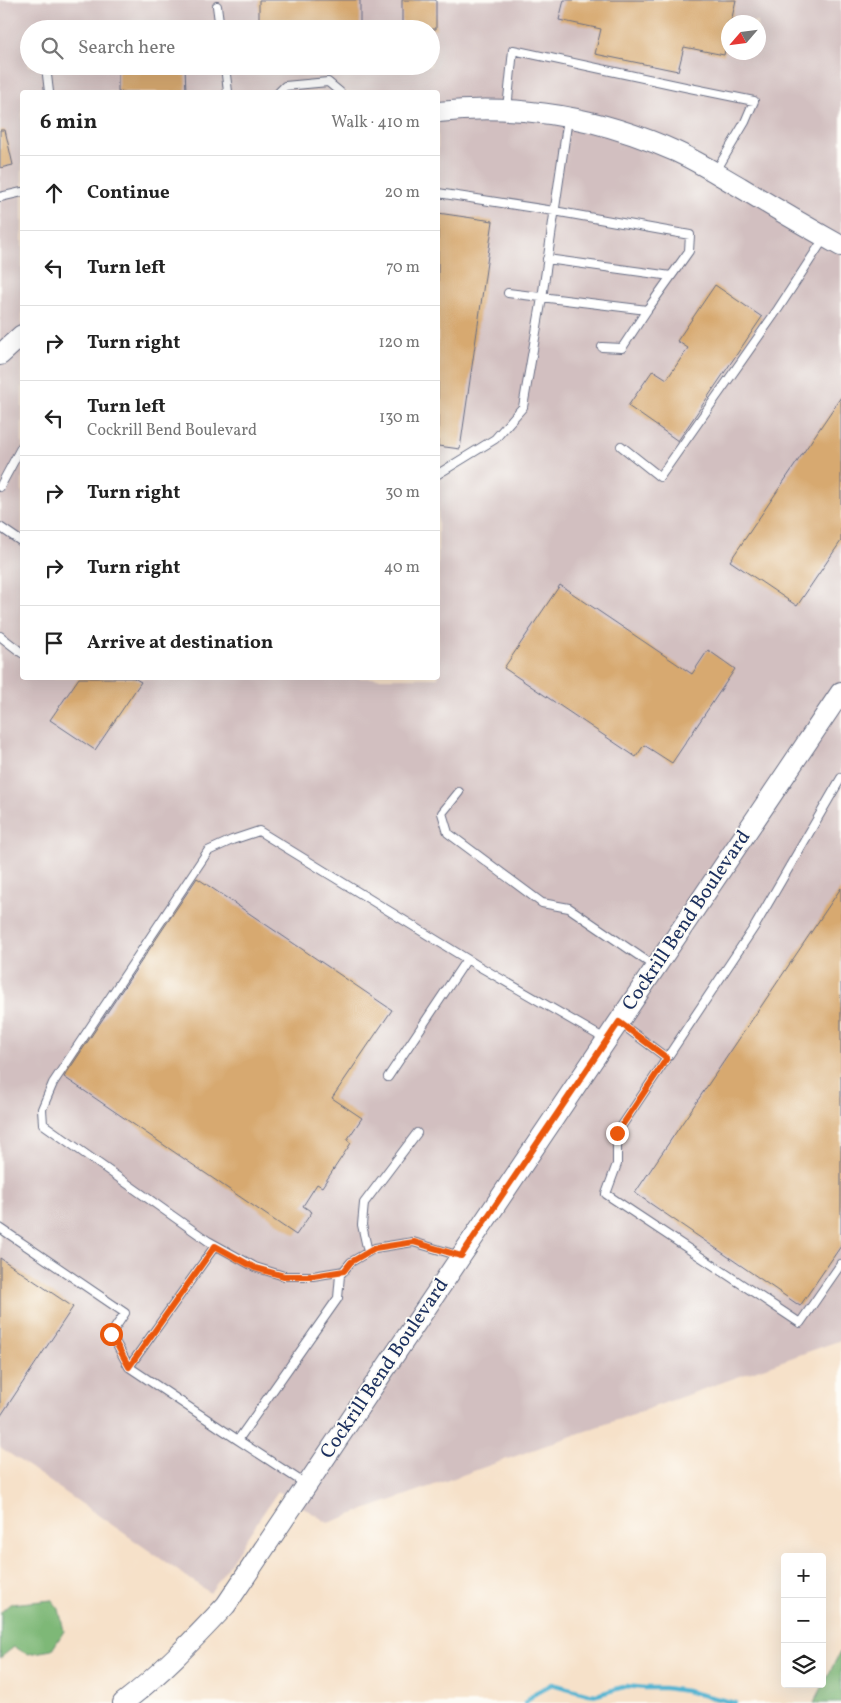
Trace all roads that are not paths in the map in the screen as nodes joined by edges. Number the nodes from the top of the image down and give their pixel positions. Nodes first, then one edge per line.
1 (217, 6) dead end
2 (219, 20) edge
3 (47, 75) dead end
4 (225, 75) edge
5 (49, 90) edge
6 (228, 90) edge
7 (281, 90) edge
8 (338, 90) edge
9 (507, 110) junction
10 (440, 112) edge
11 (568, 116) junction
12 (715, 173) junction
13 (20, 192) edge
14 (440, 193) edge
15 (0, 197) edge
16 (554, 211) junction
17 (833, 242) edge
18 (547, 259) junction
19 (671, 276) junction
20 (508, 293) dead end
21 (542, 298) junction
22 (647, 310) junction
23 (20, 337) edge
24 (602, 347) dead end
25 (0, 355) edge
26 (622, 446) dead end
27 (20, 450) edge
28 (440, 473) edge
29 (0, 487) edge
30 (0, 527) edge
31 (20, 541) edge
32 (0, 636) edge
33 (20, 651) edge
34 (841, 692) edge
35 (841, 778) edge
36 (459, 792) dead end
37 (467, 959) junction
38 (656, 967) junction
39 (619, 1022) junction
40 (606, 1040) junction
41 (667, 1058) junction
42 (388, 1077) dead end
43 (417, 1133) dead end
44 (0, 1228) edge
45 (215, 1246) junction
46 (368, 1252) junction
47 (461, 1256) junction
48 (841, 1264) edge
49 (344, 1271) junction
50 (129, 1367) junction
51 (238, 1440) junction
52 (307, 1484) junction
53 (124, 1703) edge

1 - 2 lane
3 - 5 lane
4 - 6 lane
7 - 8 lane
9 - 10 street
9 - 11 street
9 - 12 lane
11 - 12 street
11 - 16 lane
12 - 17 street
13 - 15 lane
14 - 16 lane
16 - 18 lane
16 - 19 lane
17 - 26 lane
18 - 19 lane
18 - 21 lane
19 - 22 lane
20 - 21 lane
21 - 22 lane
21 - 28 lane
22 - 24 lane
23 - 25 street
27 - 29 lane
30 - 31 lane
32 - 33 lane
34 - 38 street, Cockrill Bend Boulevard
35 - 41 lane
36 - 38 lane
37 - 40 lane
37 - 42 lane
37 - 45 lane
38 - 39 street, Cockrill Bend Boulevard
39 - 40 street, Cockrill Bend Boulevard
39 - 41 lane
40 - 47 street, Cockrill Bend Boulevard
41 - 48 lane
43 - 46 lane
44 - 50 lane
45 - 49 lane
45 - 50 lane
46 - 47 lane
46 - 49 lane
47 - 52 street, Cockrill Bend Boulevard
49 - 51 lane
50 - 51 lane
51 - 52 lane
52 - 53 street, Cockrill Bend Boulevard

